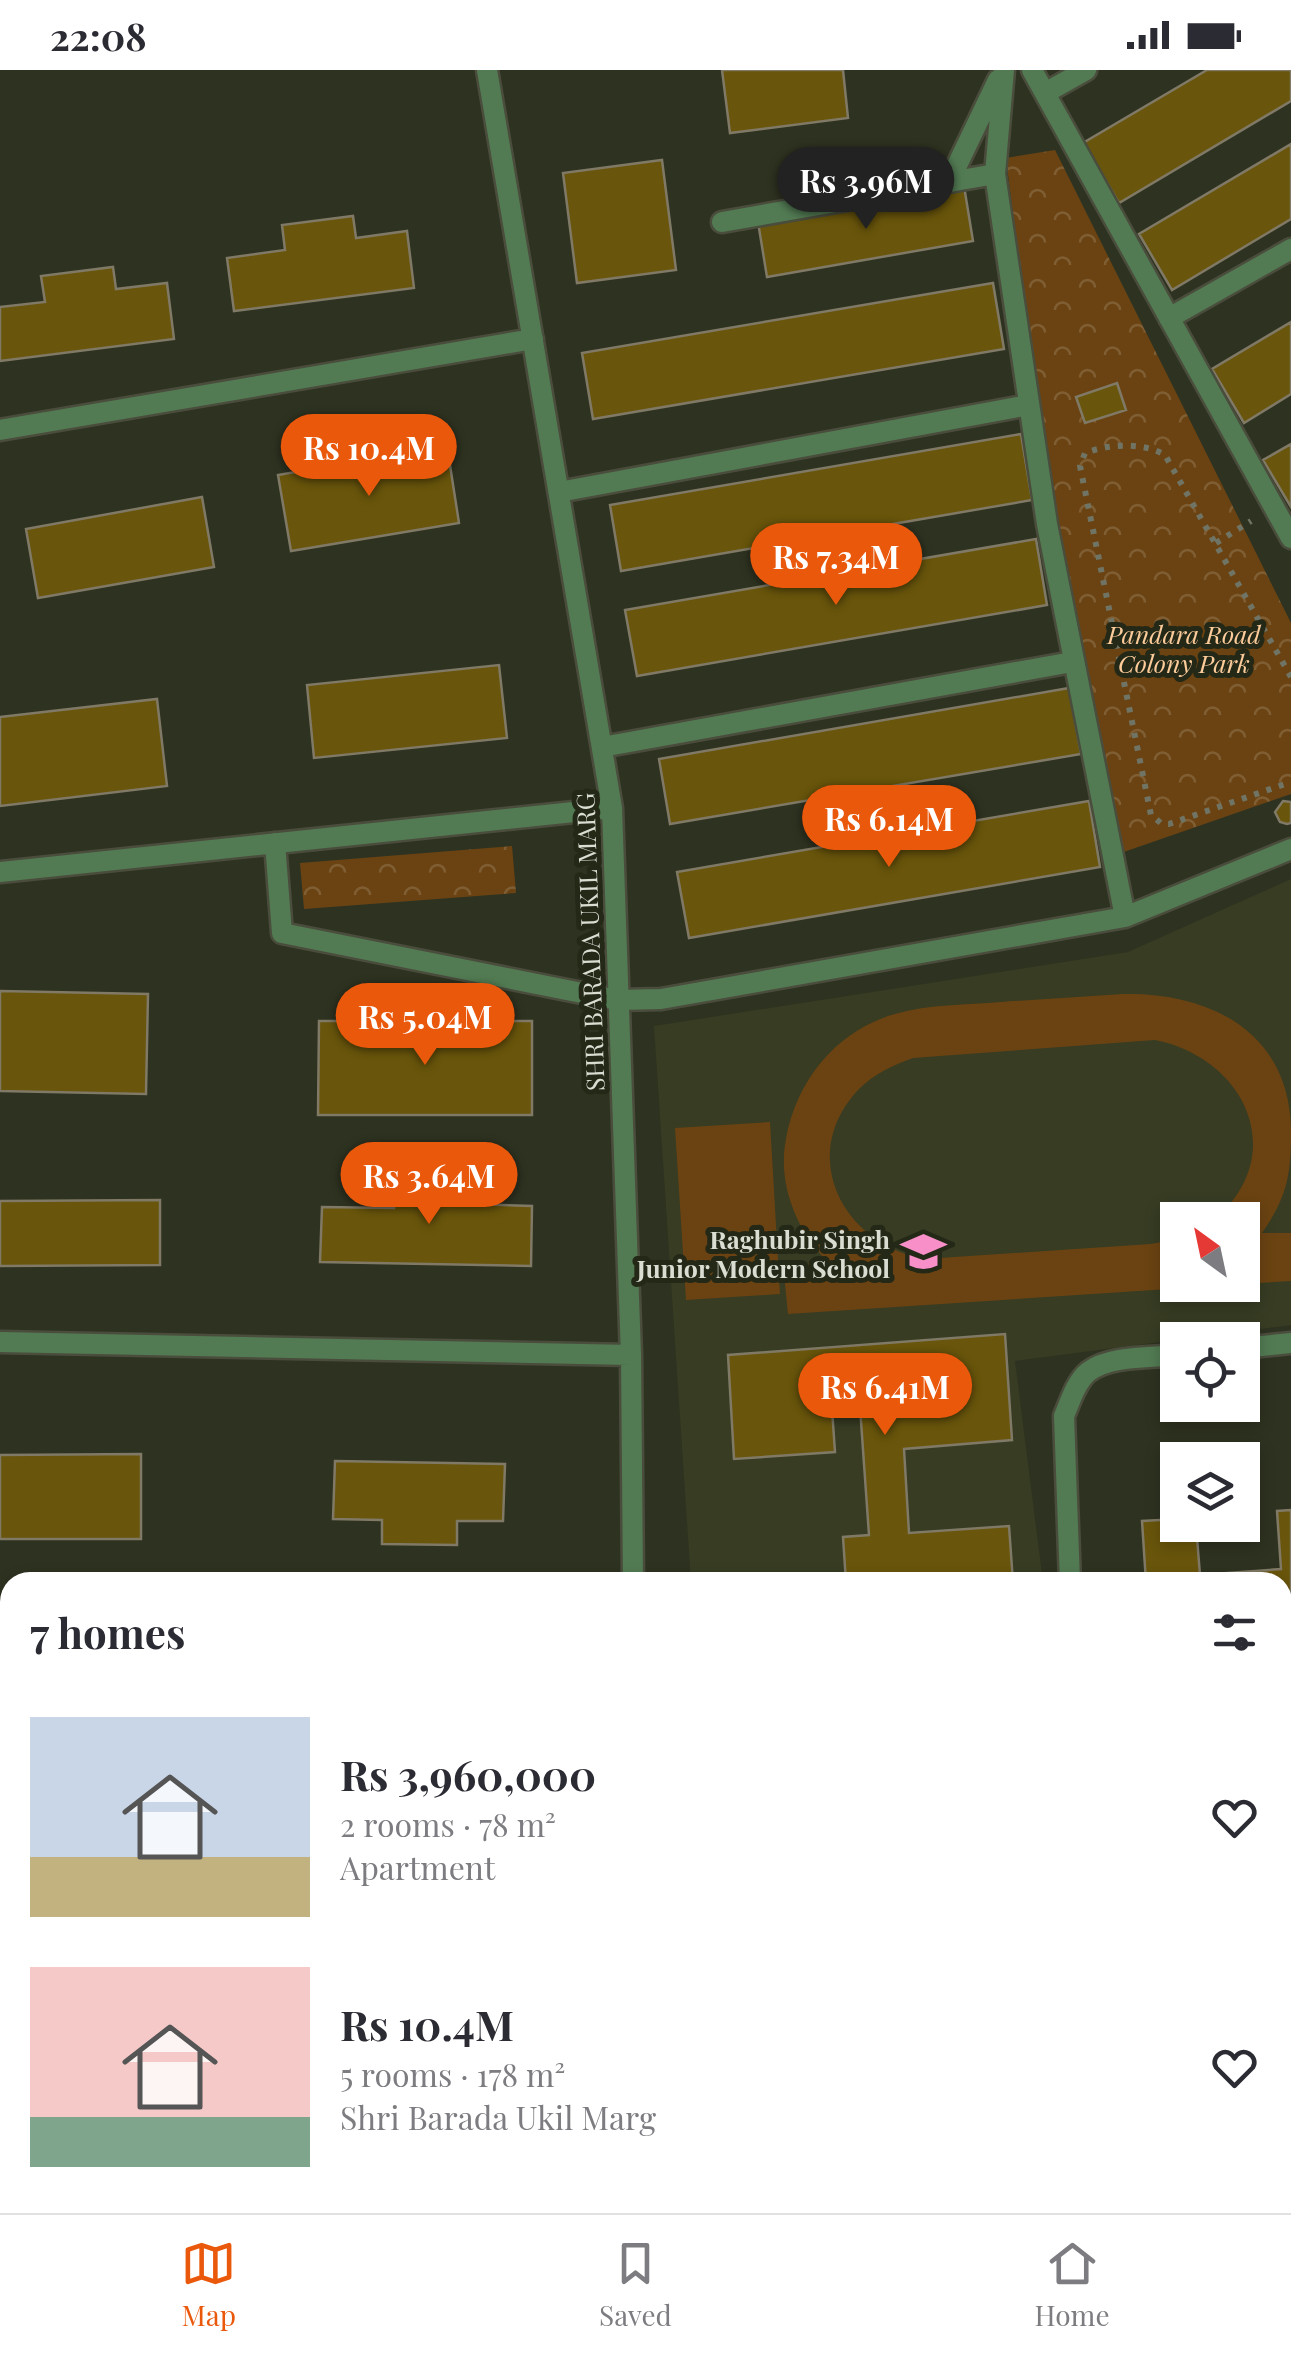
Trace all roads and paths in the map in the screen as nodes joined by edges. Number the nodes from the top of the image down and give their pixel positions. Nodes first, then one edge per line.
1 (487, 70) edge
2 (1003, 70) edge
3 (1032, 70) edge
4 (1086, 70) edge
5 (1045, 93) junction
6 (995, 174) junction
7 (949, 182) junction
8 (722, 222) dead end
9 (1291, 249) edge
10 (1169, 318) junction
11 (534, 339) junction
12 (1029, 405) junction
13 (0, 430) edge
14 (559, 492) junction
15 (1274, 507) junction
16 (1291, 538) edge
17 (1216, 543) junction
18 (1072, 662) junction
19 (1291, 677) edge
20 (602, 746) junction
21 (1291, 782) edge
22 (612, 808) junction
23 (276, 844) junction
24 (1291, 849) edge
25 (0, 872) edge
26 (1124, 917) junction
27 (617, 1000) junction
28 (0, 1342) edge
29 (1291, 1343) edge
30 (1260, 1346) edge
31 (631, 1355) junction
32 (1160, 1357) edge
33 (633, 1572) edge
34 (1070, 1572) edge

1 - 11 street, SHRI BARADA UKIL MARG
2 - 6 street
2 - 7 street
3 - 5 street
4 - 5 street
5 - 10 street
6 - 7 street
6 - 12 street
7 - 8 street
9 - 10 street
10 - 15 street
11 - 13 street
11 - 14 street, SHRI BARADA UKIL MARG
12 - 14 street
12 - 18 street
14 - 20 street, SHRI BARADA UKIL MARG
15 - 16 street
15 - 17 path
17 - 19 path
17 - 21 path
18 - 20 street
18 - 26 street
20 - 22 street, SHRI BARADA UKIL MARG
22 - 23 street
22 - 27 street, SHRI BARADA UKIL MARG
23 - 25 street
23 - 27 street
24 - 26 street
26 - 27 street
27 - 31 street, SHRI BARADA UKIL MARG
28 - 31 street
29 - 30 street
31 - 33 street, SHRI BARADA UKIL MARG
32 - 34 street

